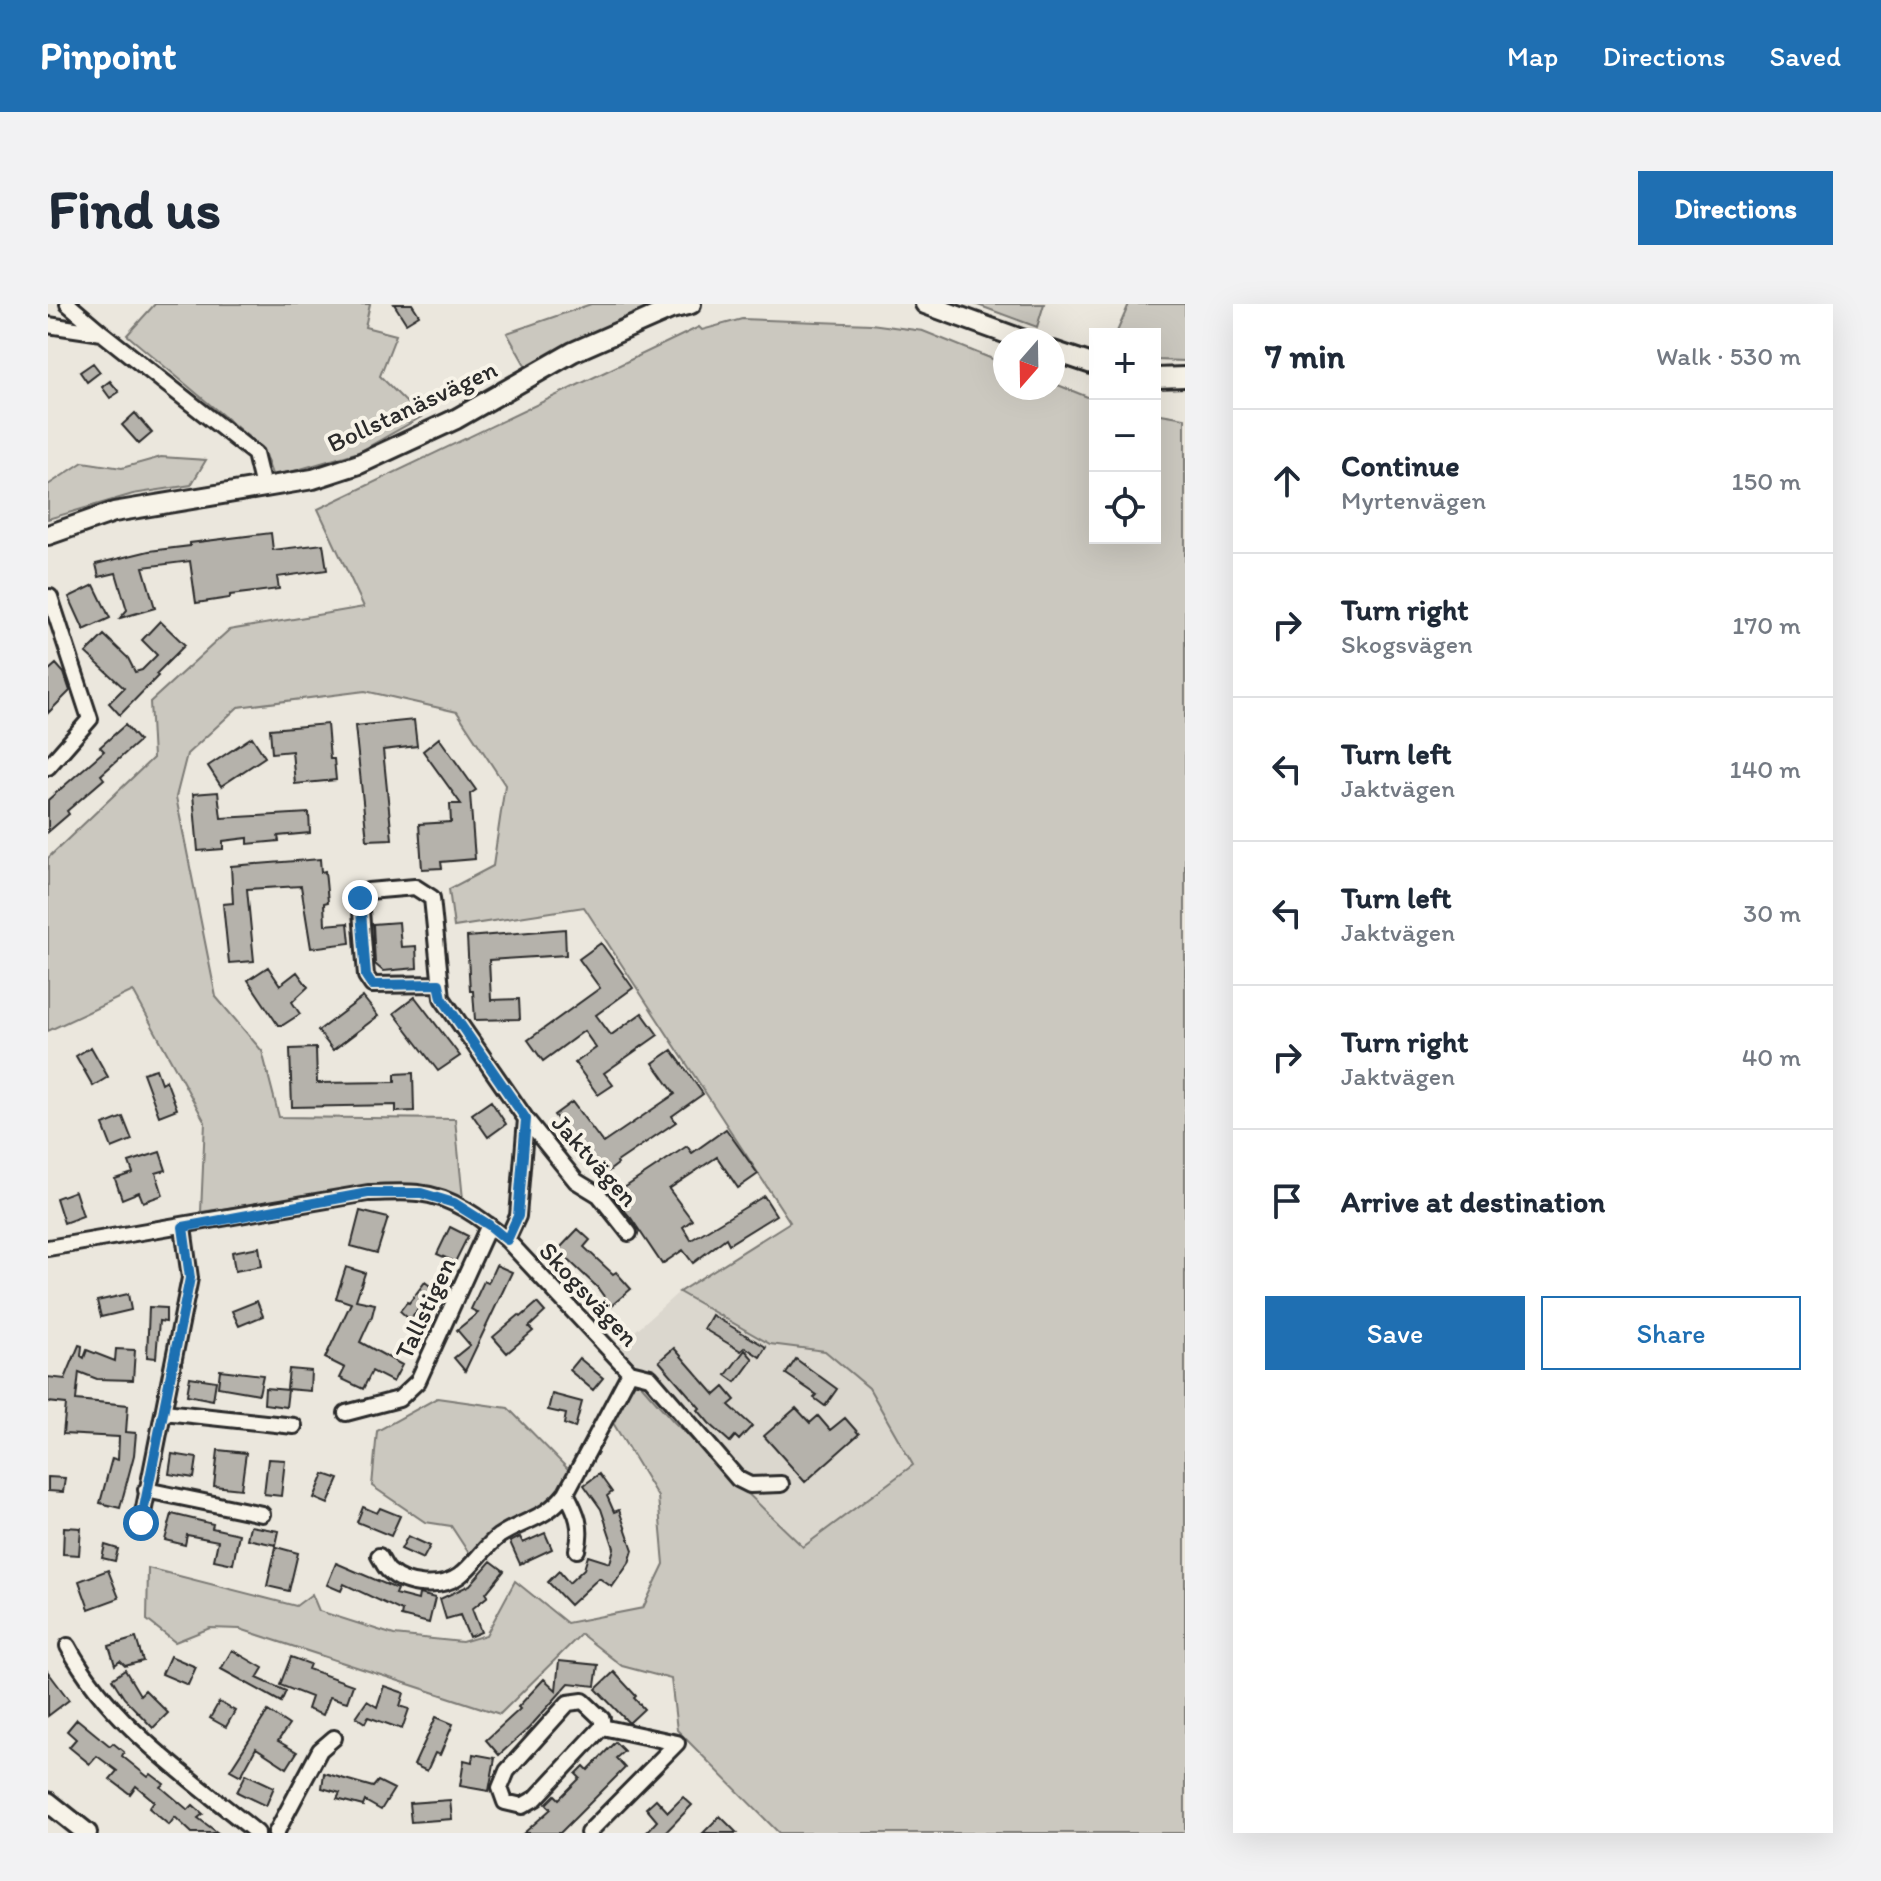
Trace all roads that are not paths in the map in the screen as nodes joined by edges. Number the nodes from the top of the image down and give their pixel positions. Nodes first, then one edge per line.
1 (68, 304) edge
2 (691, 304) edge
3 (925, 304) edge
4 (48, 325) edge
5 (993, 329) edge
6 (102, 333) junction
7 (1065, 355) edge
8 (1089, 363) edge
9 (1185, 377) edge
10 (1161, 378) edge
11 (263, 487) junction
12 (48, 535) edge
13 (50, 597) edge
14 (48, 767) edge
15 (439, 984) junction
16 (526, 1119) junction
17 (489, 1225) junction
18 (183, 1227) junction
19 (629, 1233) dead end
20 (507, 1240) junction
21 (48, 1248) edge
22 (630, 1372) junction
23 (164, 1412) junction
24 (346, 1413) dead end
25 (294, 1426) dead end
26 (781, 1484) dead end
27 (146, 1490) junction
28 (566, 1493) junction
29 (262, 1514) dead end
30 (141, 1523) dead end
31 (577, 1550) dead end
32 (379, 1556) dead end
33 (68, 1646) dead end
34 (602, 1727) junction
35 (334, 1738) dead end
36 (48, 1802) edge
37 (87, 1833) edge
38 (257, 1833) edge
39 (276, 1833) edge
40 (588, 1833) edge

1 - 6 street
2 - 11 street, Bollstanäsvägen
3 - 5 street
4 - 6 street
6 - 11 street
7 - 8 street
9 - 10 street
11 - 12 street, Bollstanäsvägen
13 - 14 street
15 - 15 street, Jaktvägen
15 - 16 street, Jaktvägen
16 - 19 street, Jaktvägen
16 - 20 street, Jaktvägen
17 - 18 street, Skogsvägen
17 - 20 street, Skogsvägen
17 - 24 street, Tallstigen
18 - 21 street, Skogsvägen
18 - 23 street
20 - 22 street, Skogsvägen
22 - 26 street, Skogsvägen
22 - 28 street
23 - 25 street
23 - 27 street
27 - 29 street
27 - 30 street
28 - 31 street
28 - 32 street
33 - 38 street
34 - 34 street
34 - 40 street
35 - 39 street
36 - 37 street

